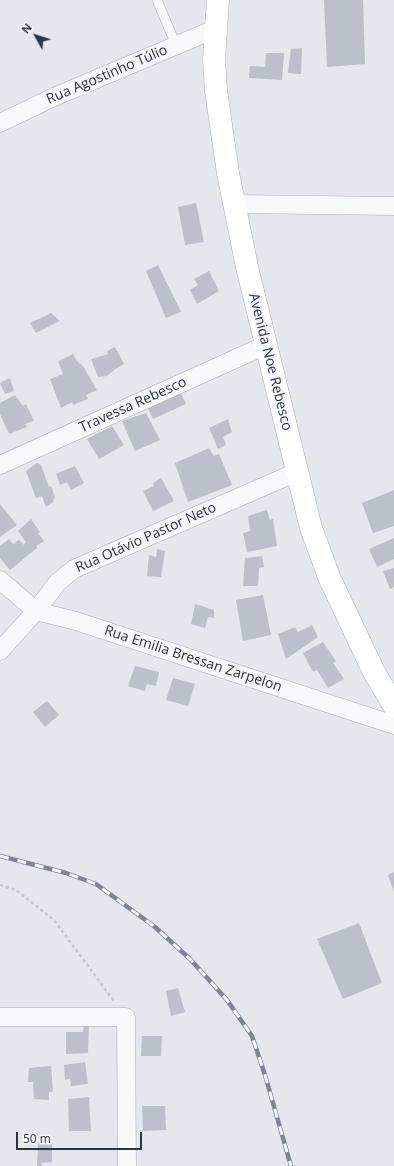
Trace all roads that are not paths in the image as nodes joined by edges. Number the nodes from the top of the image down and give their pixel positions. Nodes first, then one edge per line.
1 (157, 0) edge
2 (218, 0) edge
3 (216, 28) junction
4 (176, 45) junction
5 (0, 123) edge
6 (235, 204) junction
7 (394, 206) edge
8 (266, 345) junction
9 (0, 465) edge
10 (298, 472) junction
11 (0, 580) edge
12 (36, 611) junction
13 (0, 651) edge
14 (394, 706) edge
15 (394, 725) edge
16 (0, 1017) edge
17 (127, 1166) edge

1 - 4 lane
2 - 3 main road, Avenida Noe Rebesco
3 - 4 street, Rua Agostinho Túlio
3 - 6 main road, Avenida Noe Rebesco
4 - 5 street, Rua Agostinho Túlio
6 - 7 street
6 - 8 main road, Avenida Noe Rebesco
8 - 9 street, Travessa Rebesco
8 - 10 main road, Avenida Noe Rebesco
10 - 12 street, Rua Otávio Pastor Neto
10 - 14 main road, Avenida Noe Rebesco
11 - 12 street, Rua Emilia Bressan Zarpelon
12 - 13 street, Rua Otávio Pastor Neto
12 - 15 street, Rua Emilia Bressan Zarpelon
16 - 17 street

